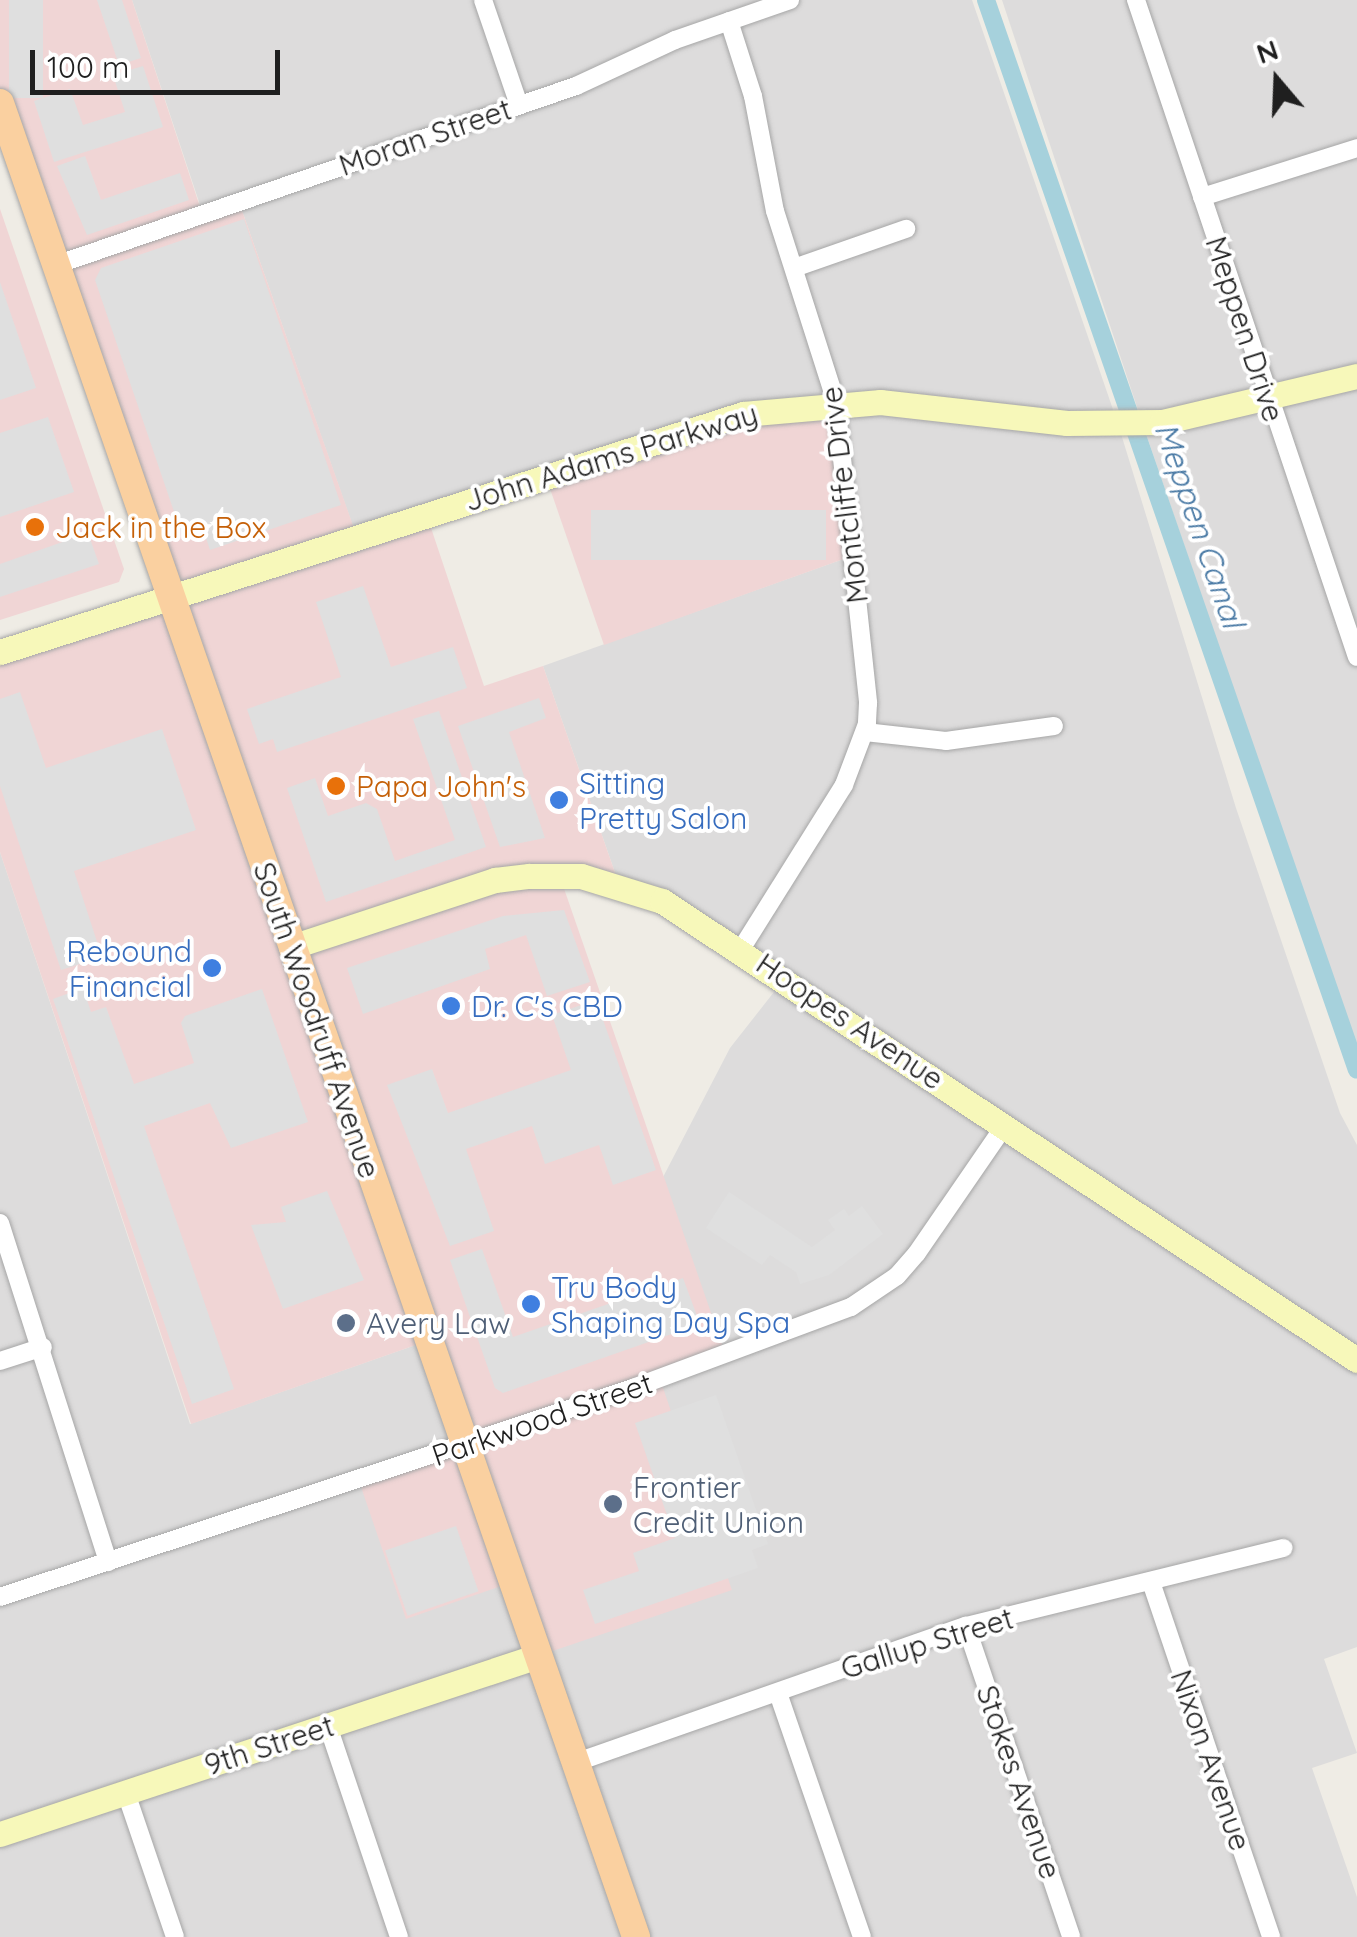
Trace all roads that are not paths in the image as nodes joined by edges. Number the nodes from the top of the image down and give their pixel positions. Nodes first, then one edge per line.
1 (484, 0) edge
2 (790, 0) edge
3 (1136, 0) edge
4 (729, 21) junction
5 (0, 103) edge
6 (518, 105) junction
7 (1357, 148) edge
8 (1202, 197) junction
9 (906, 229) dead end
10 (56, 265) junction
11 (794, 268) junction
12 (1357, 376) edge
13 (1268, 400) junction
14 (836, 402) junction
15 (166, 596) junction
16 (1349, 608) edge
17 (0, 652) edge
18 (1357, 657) edge
19 (1054, 726) dead end
20 (865, 732) junction
21 (290, 947) junction
22 (741, 949) junction
23 (1005, 1125) junction
24 (0, 1223) edge
25 (43, 1347) junction
26 (1357, 1360) edge
27 (0, 1361) edge
28 (467, 1444) junction
29 (1284, 1548) dead end
30 (108, 1562) junction
31 (1151, 1582) junction
32 (0, 1597) edge
33 (966, 1626) junction
34 (538, 1656) junction
35 (778, 1693) junction
36 (328, 1726) junction
37 (577, 1762) junction
38 (126, 1793) junction
39 (0, 1834) edge
40 (176, 1937) edge
41 (399, 1937) edge
42 (636, 1937) edge
43 (862, 1937) edge
44 (1072, 1937) edge
45 (1270, 1937) edge

1 - 6 street
2 - 4 street, Moran Street
3 - 8 street, Meppen Drive
4 - 6 street, Moran Street
4 - 11 street, Montcliffe Drive
5 - 10 main road, South Woodruff Avenue
6 - 10 street, Moran Street
7 - 8 street
8 - 13 street, Meppen Drive
9 - 11 street
10 - 15 main road, South Woodruff Avenue
11 - 14 street, Montcliffe Drive
12 - 13 street, John Adams Parkway
13 - 14 street, John Adams Parkway
13 - 16 street, Meppen Drive
14 - 15 street, John Adams Parkway
14 - 20 street, Montcliffe Drive
15 - 17 street, John Adams Parkway
15 - 21 main road, South Woodruff Avenue
16 - 18 street, Meppen Drive
19 - 20 street
20 - 22 street, Montcliffe Drive
21 - 22 street, Hoopes Avenue
21 - 28 main road, South Woodruff Avenue
22 - 23 street, Hoopes Avenue
23 - 26 street, Hoopes Avenue
23 - 28 street, Parkwood Street
24 - 25 street
25 - 27 street
25 - 30 street
28 - 30 street, Parkwood Street
28 - 34 main road, South Woodruff Avenue
29 - 31 street, Gallup Street
30 - 32 street, Parkwood Street
31 - 33 street, Gallup Street
31 - 45 street, Nixon Avenue
33 - 35 street, Gallup Street
33 - 44 street, Stokes Avenue
34 - 36 street, 9th Street
34 - 37 main road, South Woodruff Avenue
35 - 37 street, Gallup Street
35 - 43 street
36 - 38 street, 9th Street
36 - 41 street
37 - 42 main road, South Woodruff Avenue
38 - 39 street, 9th Street
38 - 40 street

